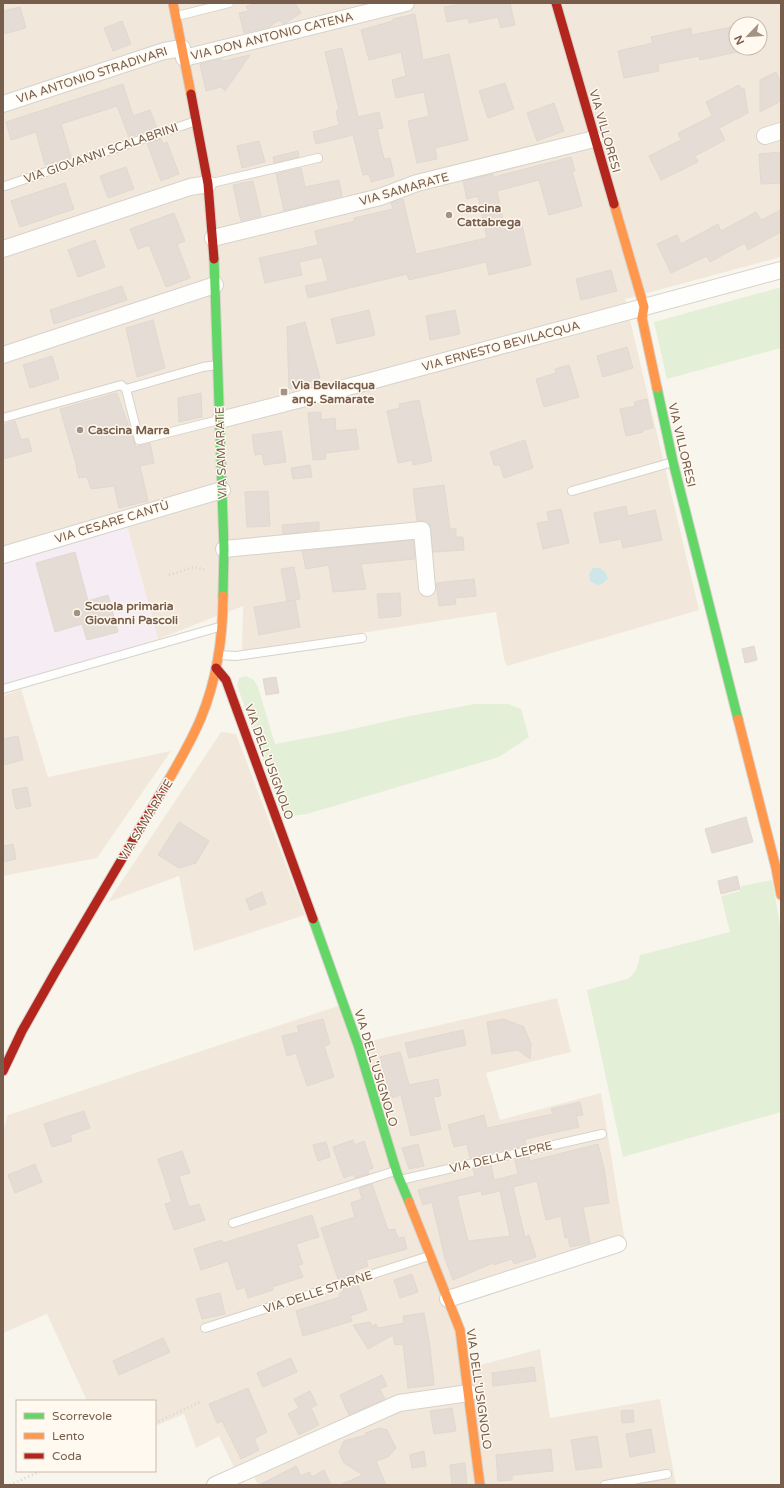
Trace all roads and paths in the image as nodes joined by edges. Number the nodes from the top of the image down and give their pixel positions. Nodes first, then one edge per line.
1 (173, 3) edge
2 (229, 3) edge
3 (406, 3) edge
4 (556, 3) edge
5 (176, 16) junction
6 (183, 53) junction
7 (3, 104) edge
8 (196, 121) junction
9 (781, 132) edge
10 (765, 136) dead end
11 (594, 139) junction
12 (318, 158) dead end
13 (208, 184) junction
14 (5, 186) dead end
15 (213, 238) junction
16 (3, 249) edge
17 (781, 270) edge
18 (215, 285) junction
19 (644, 307) junction
20 (3, 355) edge
21 (218, 365) junction
22 (126, 388) junction
23 (3, 418) edge
24 (220, 420) junction
25 (673, 462) junction
26 (222, 490) junction
27 (572, 491) dead end
28 (224, 549) junction
29 (3, 555) edge
30 (213, 571) dead end
31 (169, 575) dead end
32 (427, 588) dead end
33 (222, 627) junction
34 (362, 638) dead end
35 (219, 654) junction
36 (216, 668) junction
37 (3, 689) edge
38 (781, 895) edge
39 (3, 1071) edge
40 (602, 1134) dead end
41 (396, 1171) junction
42 (399, 1181) junction
43 (233, 1223) dead end
44 (618, 1244) dead end
45 (430, 1255) junction
46 (448, 1299) junction
47 (205, 1328) dead end
48 (469, 1393) junction
49 (200, 1402) dead end
50 (156, 1423) edge
51 (39, 1472) edge
52 (667, 1474) dead end
53 (10, 1485) edge
54 (215, 1485) edge
55 (480, 1485) edge
56 (605, 1485) edge

1 - 5 street, VIA SAMARATE
2 - 5 lane
3 - 6 street, VIA DON ANTONIO CATENA
4 - 11 street, VIA VILLORESI
5 - 6 street, VIA SAMARATE
6 - 7 street, VIA ANTONIO STRADIVARI
6 - 8 street, VIA SAMARATE
8 - 13 street, VIA SAMARATE
8 - 14 lane, VIA GIOVANNI SCALABRINI
9 - 10 street
11 - 15 street, VIA SAMARATE
11 - 19 street, VIA VILLORESI
12 - 13 lane
13 - 15 street, VIA SAMARATE
13 - 16 street
15 - 18 street, VIA SAMARATE
17 - 19 street, VIA ERNESTO BEVILACQUA
18 - 20 street
18 - 21 street, VIA SAMARATE
19 - 24 street, VIA ERNESTO BEVILACQUA
19 - 25 street, VIA VILLORESI
21 - 22 lane
21 - 24 street, VIA SAMARATE
22 - 23 lane
22 - 24 lane
24 - 26 street, VIA SAMARATE
25 - 27 lane
25 - 38 street, VIA VILLORESI
26 - 28 street, VIA SAMARATE
26 - 29 street, VIA CESARE CANTÙ
28 - 32 street
28 - 33 street, VIA SAMARATE
30 - 31 path
33 - 35 street, VIA SAMARATE
33 - 37 lane
34 - 35 lane
35 - 36 street, VIA SAMARATE
36 - 39 street, VIA SAMARATE
36 - 41 street, VIA DELL'USIGNOLO
40 - 42 lane, VIA DELLA LEPRE
41 - 42 street, VIA DELL'USIGNOLO
41 - 43 lane
42 - 45 street, VIA DELL'USIGNOLO
44 - 46 street
45 - 46 street, VIA DELL'USIGNOLO
45 - 47 lane, VIA DELLE STARNE
46 - 48 street, VIA DELL'USIGNOLO
48 - 54 street
48 - 55 street, VIA DELL'USIGNOLO
49 - 50 path
51 - 53 path
52 - 56 lane

